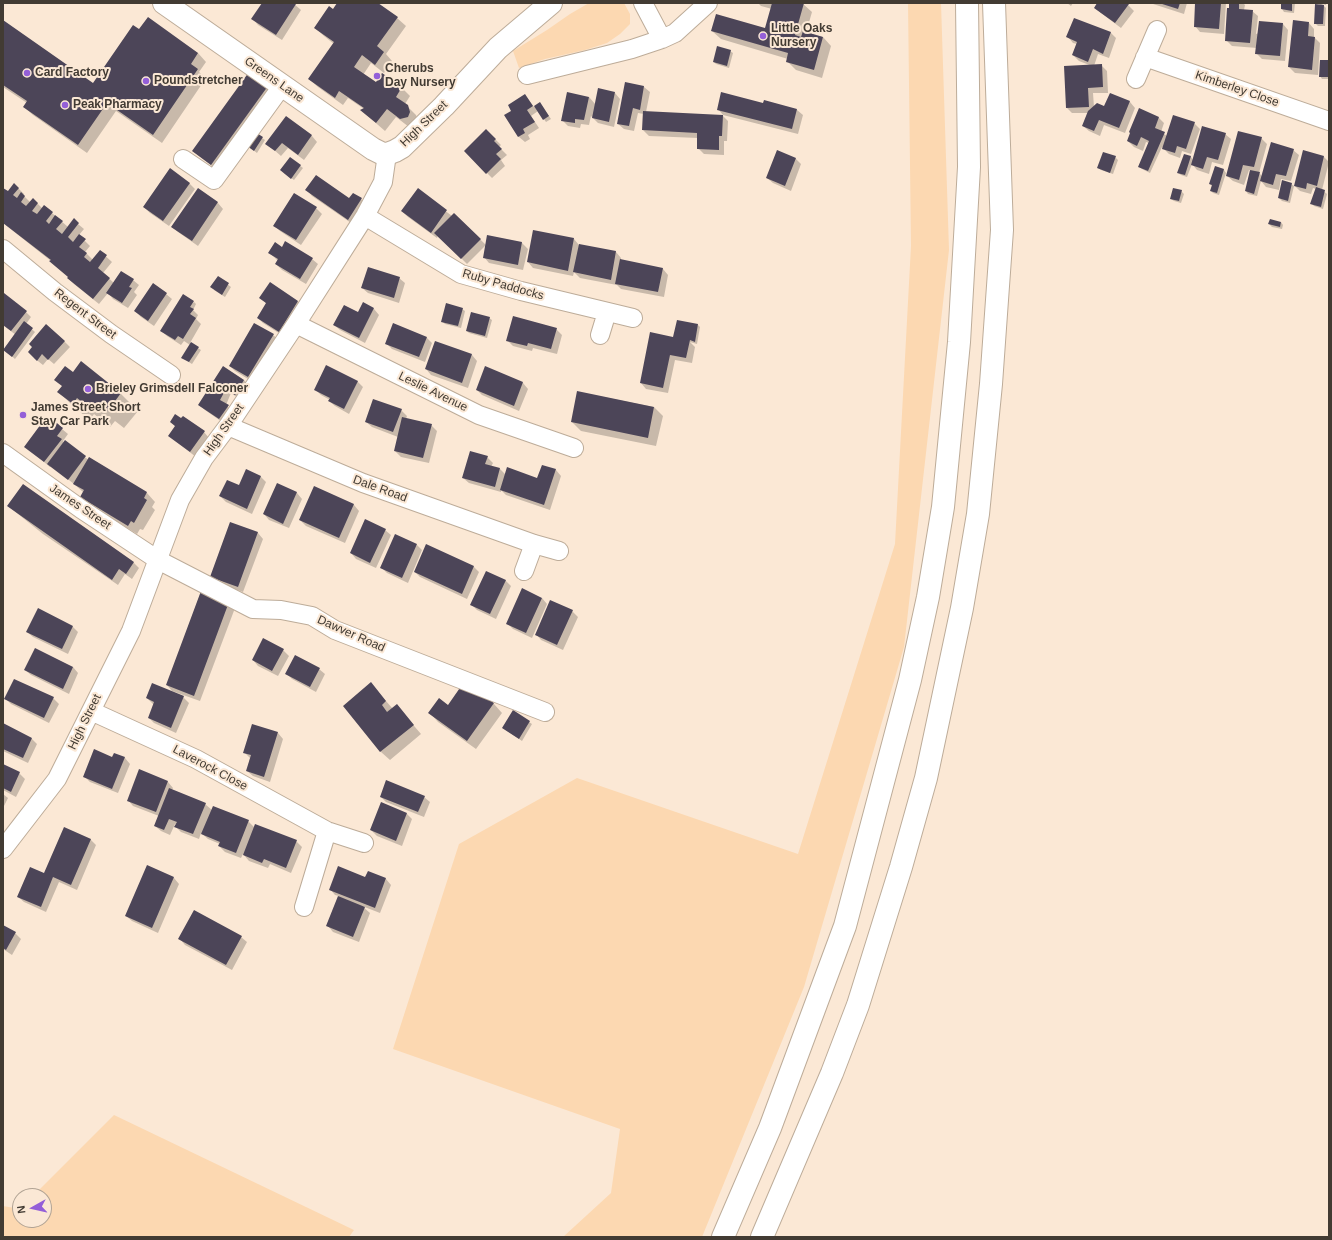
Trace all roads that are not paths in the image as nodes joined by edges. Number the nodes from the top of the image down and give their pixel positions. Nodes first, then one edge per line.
1 (164, 3) edge
2 (551, 3) edge
3 (643, 3) edge
4 (708, 3) edge
5 (967, 3) edge
6 (994, 3) edge
7 (1157, 30) dead end
8 (662, 39) junction
9 (1146, 57) junction
10 (527, 76) dead end
11 (1136, 80) dead end
12 (282, 86) junction
13 (1329, 121) edge
14 (387, 154) junction
15 (183, 159) dead end
16 (365, 216) junction
17 (3, 249) edge
18 (607, 312) junction
19 (632, 318) dead end
20 (296, 324) junction
21 (600, 335) dead end
22 (170, 375) dead end
23 (228, 426) junction
24 (574, 448) dead end
25 (3, 453) edge
26 (534, 544) junction
27 (559, 551) dead end
28 (158, 560) junction
29 (524, 571) dead end
30 (91, 711) junction
31 (545, 712) dead end
32 (327, 831) junction
33 (364, 843) dead end
34 (3, 849) edge
35 (304, 907) dead end
36 (723, 1237) edge
37 (762, 1237) edge

1 - 12 main road, Greens Lane
2 - 14 main road, High Street
3 - 8 street
4 - 8 street
5 - 36 main road
6 - 37 main road
7 - 9 street
8 - 10 street
9 - 11 street
9 - 13 street, Kimberley Close
12 - 14 main road, Greens Lane
12 - 15 street
14 - 16 street, High Street
16 - 18 street, Ruby Paddocks
16 - 20 street, High Street
17 - 22 street, Regent Street
18 - 19 street, Ruby Paddocks
18 - 21 street
20 - 23 street, High Street
20 - 24 street, Leslie Avenue
23 - 26 street, Dale Road
23 - 28 street, High Street
25 - 28 street, James Street
26 - 27 street, Dale Road
26 - 29 street
28 - 30 street, High Street
28 - 31 street, Dawver Road
30 - 32 street, Laverock Close
30 - 34 street, High Street
32 - 33 street, Laverock Close
32 - 35 street

